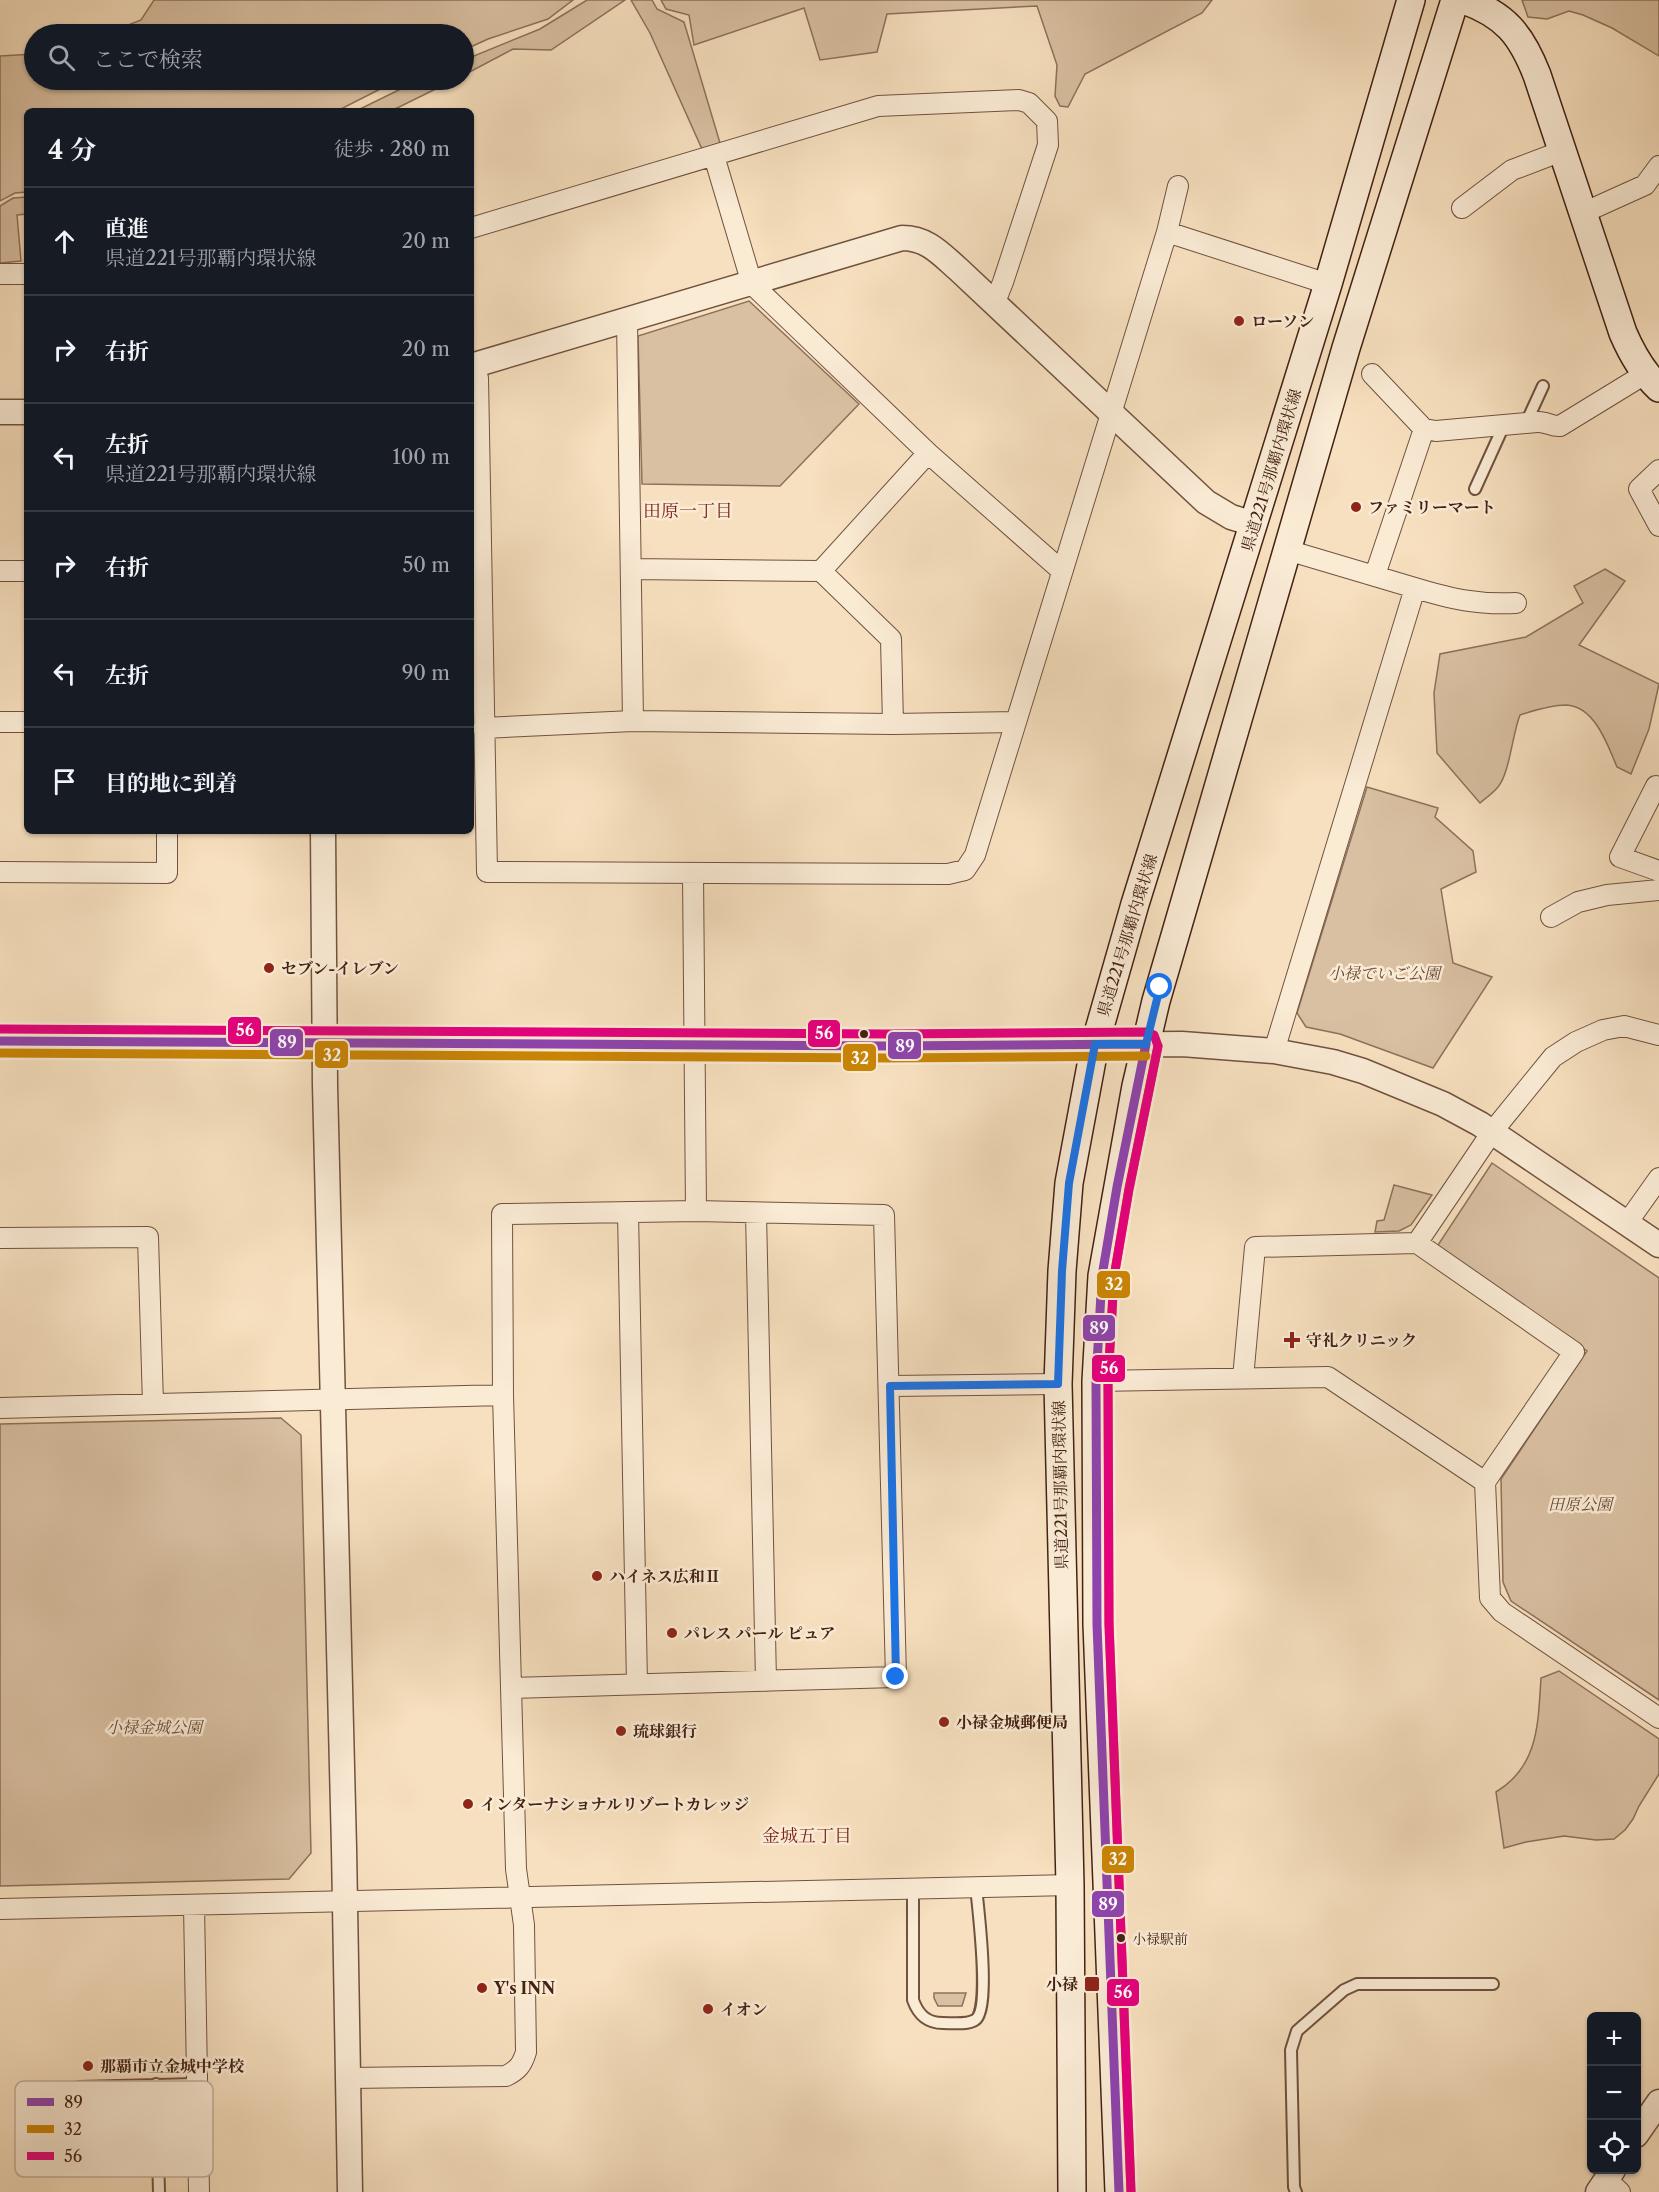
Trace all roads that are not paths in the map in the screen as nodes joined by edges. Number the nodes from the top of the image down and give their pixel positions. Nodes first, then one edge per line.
1 (1411, 0) edge
2 (1455, 0) edge
3 (1464, 0) edge
4 (1562, 151) junction
5 (714, 156) junction
6 (1659, 166) edge
7 (1178, 186) dead end
8 (1462, 208) dead end
9 (1583, 213) junction
10 (474, 227) edge
11 (1167, 232) junction
12 (0, 274) edge
13 (24, 274) edge
14 (752, 284) junction
15 (1328, 284) junction
16 (995, 302) junction
17 (627, 320) junction
18 (474, 364) edge
19 (474, 369) edge
20 (1372, 374) dead end
21 (1652, 381) edge
22 (1543, 386) dead end
23 (0, 412) edge
24 (24, 412) edge
25 (1112, 412) junction
26 (1526, 423) junction
27 (1503, 425) junction
28 (1424, 429) junction
29 (928, 453) junction
30 (1659, 470) edge
31 (1475, 489) dead end
32 (1254, 524) junction
33 (1659, 526) edge
34 (1287, 550) junction
35 (631, 569) junction
36 (0, 571) edge
37 (24, 571) edge
38 (821, 571) junction
39 (1062, 571) junction
40 (1375, 575) junction
41 (1415, 588) junction
42 (1516, 603) dead end
43 (633, 721) junction
44 (0, 722) edge
45 (24, 722) edge
46 (1016, 722) junction
47 (893, 724) junction
48 (483, 728) junction
49 (1656, 786) dead end
50 (166, 834) edge
51 (323, 834) edge
52 (1659, 871) edge
53 (0, 872) edge
54 (693, 873) junction
55 (1659, 890) edge
56 (1551, 917) dead end
57 (1659, 1035) edge
58 (0, 1041) edge
59 (326, 1042) junction
60 (1095, 1044) junction
61 (1146, 1044) junction
62 (694, 1045) junction
63 (1274, 1051) junction
64 (1492, 1132) junction
65 (1659, 1178) edge
66 (696, 1211) junction
67 (627, 1212) junction
68 (756, 1213) junction
69 (1627, 1223) junction
70 (0, 1238) edge
71 (1417, 1243) junction
72 (1659, 1245) edge
73 (1243, 1378) junction
74 (1096, 1381) junction
75 (1058, 1384) junction
76 (890, 1386) junction
77 (503, 1395) junction
78 (333, 1399) junction
79 (153, 1404) junction
80 (0, 1408) edge
81 (1485, 1482) junction
82 (766, 1681) junction
83 (638, 1684) junction
84 (511, 1688) junction
85 (1659, 1718) edge
86 (1070, 1885) junction
87 (913, 1887) junction
88 (976, 1887) junction
89 (520, 1897) junction
90 (345, 1900) junction
91 (194, 1905) junction
92 (0, 1909) edge
93 (1493, 1984) dead end
94 (348, 2078) junction
95 (196, 2081) edge
96 (1659, 2102) edge
97 (1641, 2128) edge
98 (159, 2177) edge
99 (199, 2177) edge
100 (159, 2192) edge
101 (199, 2192) edge
102 (350, 2192) edge
103 (1072, 2192) edge
104 (1119, 2192) edge
105 (1296, 2192) edge

1 - 15 main road, 県道221号那覇内環状線
2 - 34 main road
3 - 4 main road
4 - 8 street
4 - 9 main road
5 - 10 street
5 - 14 street
5 - 16 street
6 - 9 street
7 - 11 street
9 - 21 main road
11 - 15 street
11 - 25 street
12 - 13 street
14 - 16 street
14 - 17 street
14 - 29 street
15 - 32 main road, 県道221号那覇内環状線
16 - 25 street
17 - 18 street
17 - 35 street
19 - 48 street
20 - 28 street
21 - 26 street
22 - 26 lane
23 - 24 street
25 - 32 street
25 - 39 street
26 - 27 street
27 - 28 street
27 - 31 lane
28 - 40 street
29 - 38 street
29 - 39 street
30 - 33 street
32 - 60 main road, 県道221号那覇内環状線
34 - 40 street
34 - 61 main road
35 - 38 street
35 - 43 street
36 - 37 street
38 - 47 street
39 - 46 street
40 - 41 street
41 - 42 street
41 - 63 street
43 - 47 street
43 - 48 street
44 - 45 street
46 - 47 street
46 - 54 street
48 - 54 street
49 - 52 street
50 - 53 street
51 - 59 street
54 - 62 street
55 - 56 street
57 - 64 street
58 - 59 street
59 - 62 street
59 - 78 street
60 - 61 street
60 - 62 street
60 - 75 main road, 県道221号那覇内環状線
61 - 63 street
61 - 74 main road
62 - 66 street
63 - 64 street
64 - 69 street
64 - 71 street
65 - 69 street
66 - 67 street
66 - 68 street
67 - 77 street
67 - 83 street
68 - 76 street
68 - 82 street
69 - 72 street
70 - 79 street
71 - 73 street
71 - 81 street
73 - 74 street
73 - 81 street
74 - 104 main road
75 - 76 street
75 - 86 main road, 県道221号那覇内環状線
76 - 82 street
77 - 78 street
77 - 84 street
78 - 79 street
78 - 90 street
79 - 80 street
81 - 85 street
82 - 83 street
83 - 84 street
84 - 89 street
86 - 88 street
86 - 103 main road, 県道221号那覇内環状線
87 - 88 street
87 - 88 lane
87 - 89 street
89 - 90 street
89 - 94 street
90 - 91 street
90 - 94 street
91 - 92 street
91 - 95 street
93 - 105 lane
94 - 102 street
96 - 97 street
98 - 100 lane
99 - 101 street

